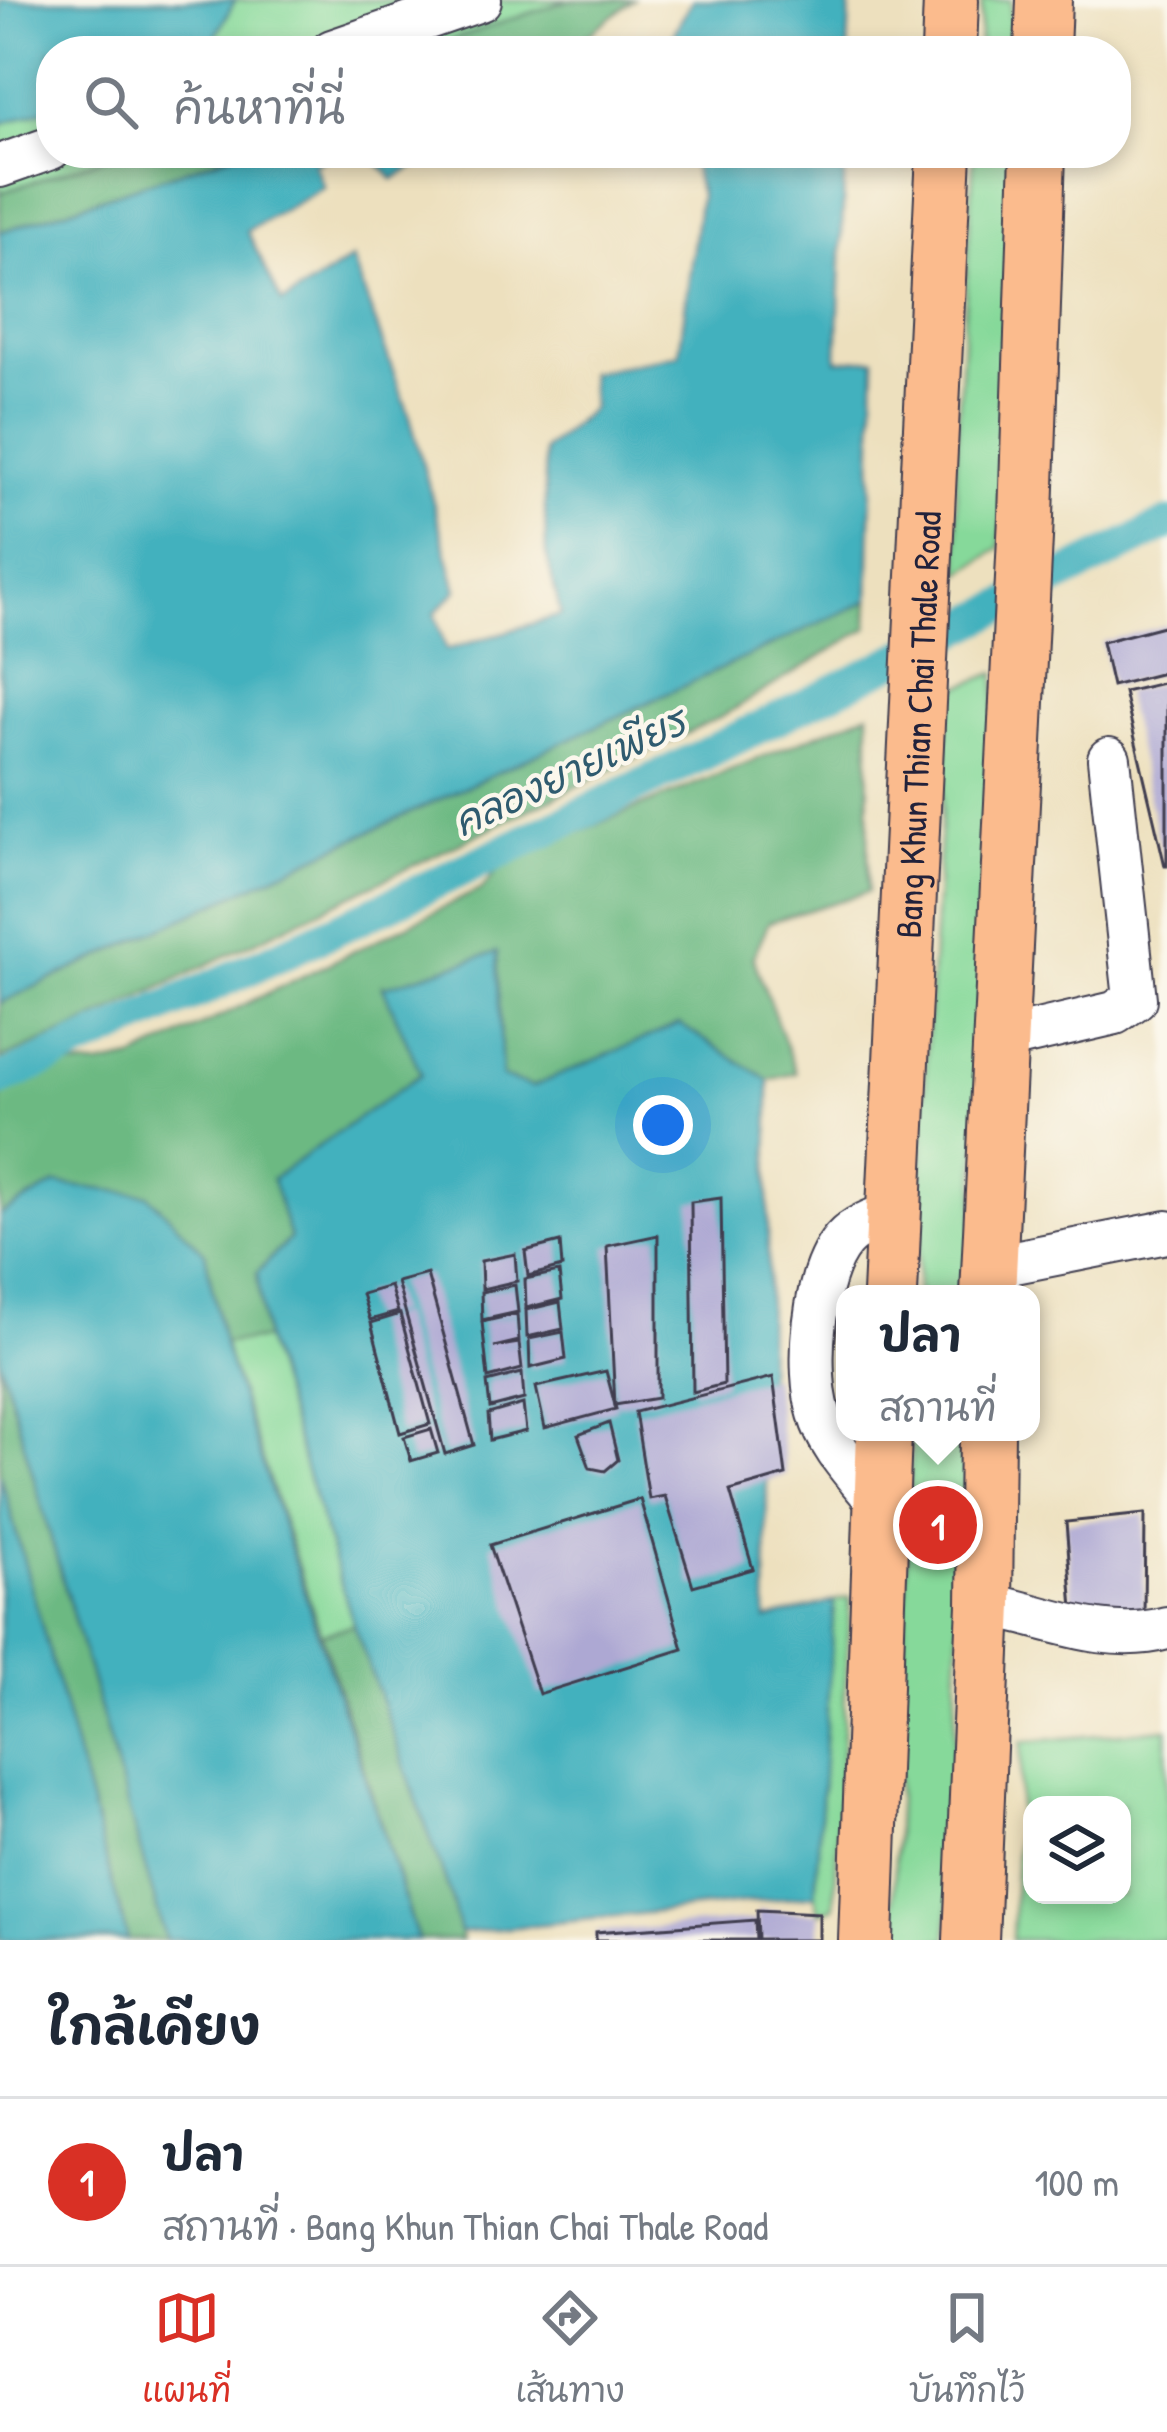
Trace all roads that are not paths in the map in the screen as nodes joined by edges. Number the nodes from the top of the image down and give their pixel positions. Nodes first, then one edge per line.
1 (480, 0) edge
2 (951, 0) edge
3 (1044, 0) edge
4 (376, 36) edge
5 (950, 36) edge
6 (1043, 36) edge
7 (36, 153) edge
8 (0, 166) edge
9 (943, 168) edge
10 (1038, 168) edge
11 (1109, 759) dead end
12 (999, 1040) junction
13 (892, 1214) junction
14 (1167, 1232) edge
15 (988, 1281) edge
16 (890, 1285) edge
17 (884, 1441) edge
18 (987, 1441) edge
19 (882, 1507) junction
20 (986, 1604) junction
21 (1167, 1628) edge
22 (866, 1940) edge
23 (971, 1940) edge

1 - 4 lane
2 - 5 main road
3 - 6 main road
7 - 8 lane
9 - 13 main road, Bang Khun Thian Chai Thale Road
10 - 12 main road
11 - 12 lane
12 - 15 main road
13 - 16 main road, Bang Khun Thian Chai Thale Road
13 - 19 lane
14 - 15 lane
17 - 19 main road
18 - 20 main road
19 - 22 main road
20 - 21 lane
20 - 23 main road

